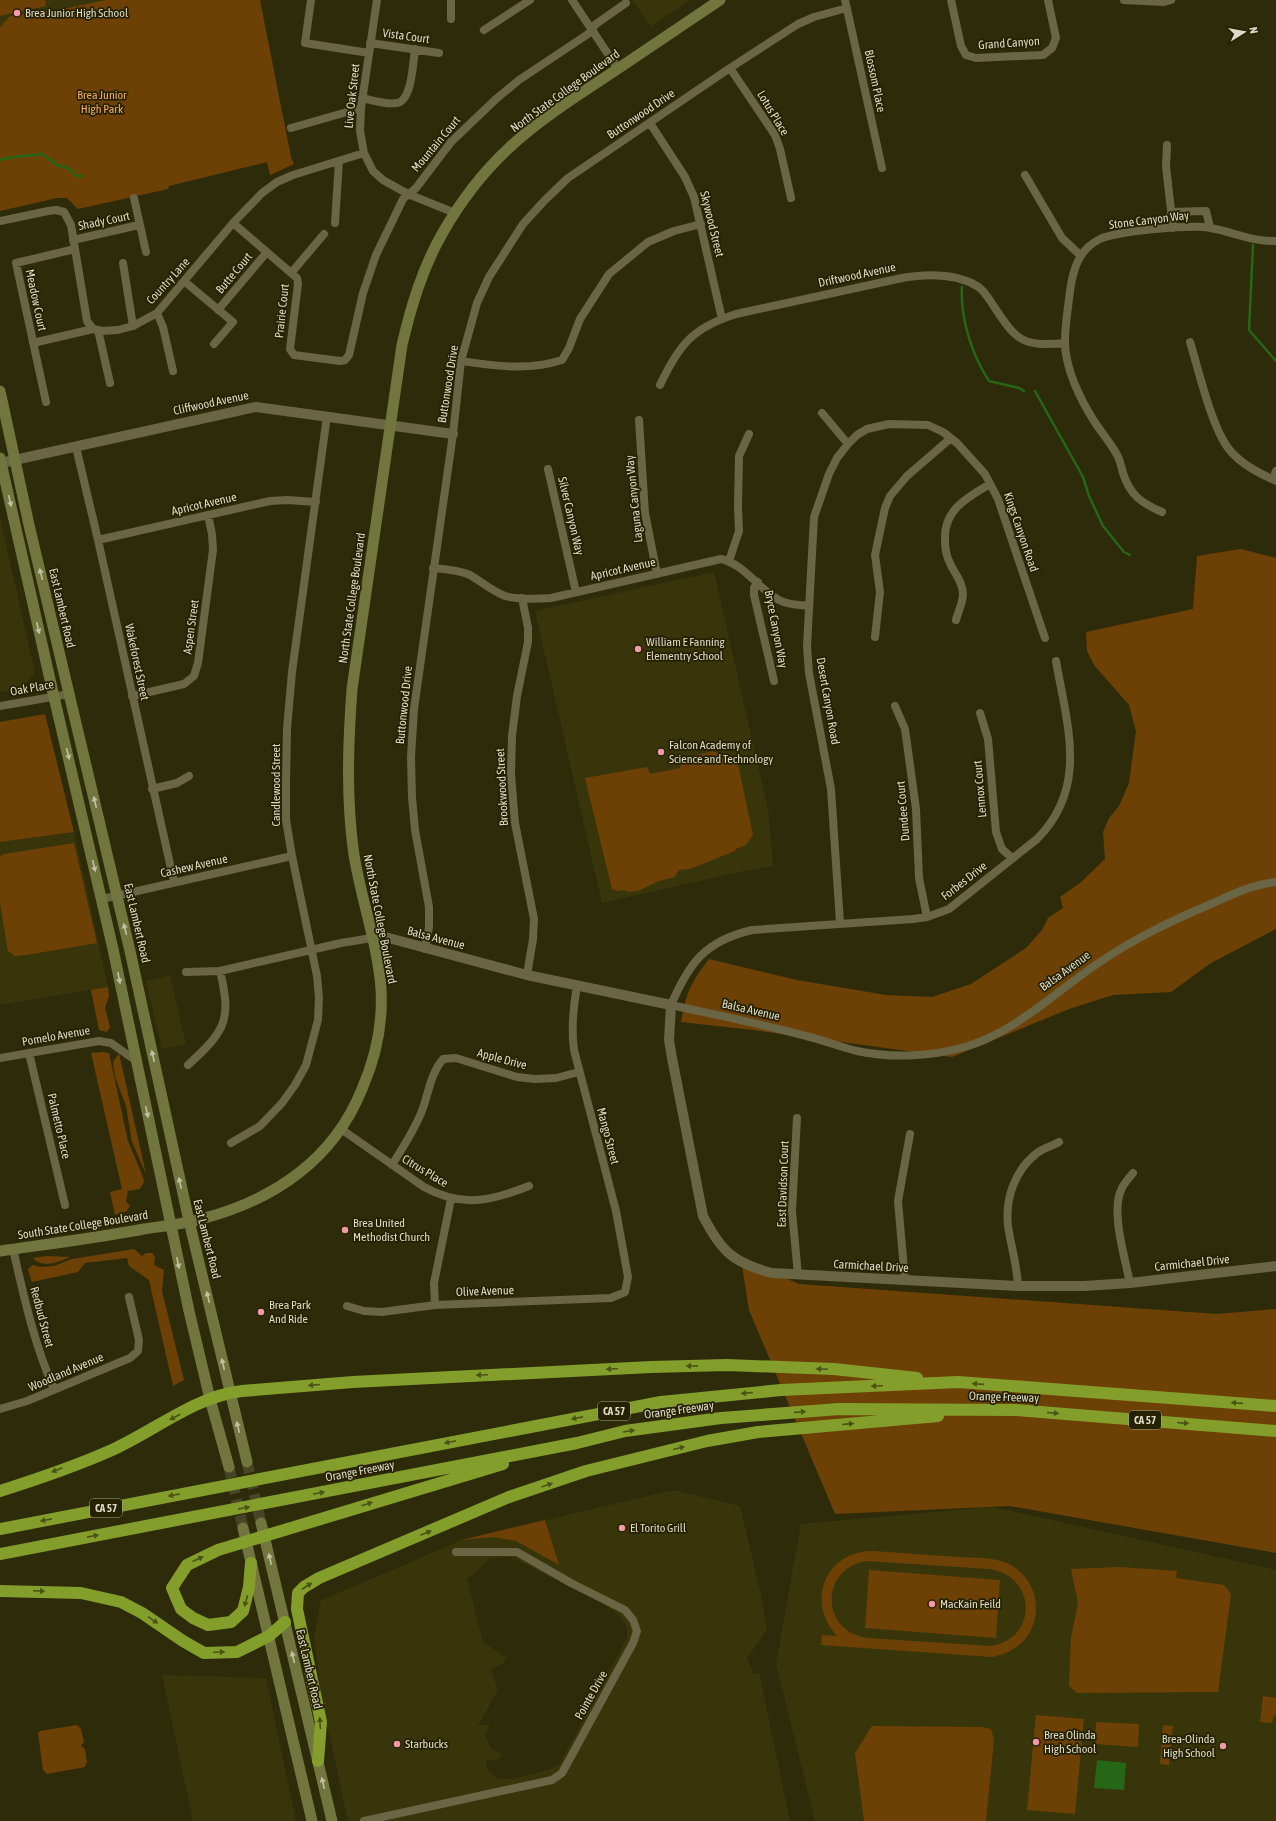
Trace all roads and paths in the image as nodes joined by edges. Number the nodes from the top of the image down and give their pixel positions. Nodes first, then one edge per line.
1 (311, 0) edge
2 (377, 0) edge
3 (451, 0) edge
4 (530, 0) edge
5 (572, 0) edge
6 (720, 0) edge
7 (951, 0) edge
8 (1048, 0) edge
9 (1124, 0) edge
10 (1172, 0) edge
11 (626, 3) dead end
12 (846, 4) edge
13 (451, 19) dead end
14 (593, 29) junction
15 (484, 30) dead end
16 (370, 43) junction
17 (415, 49) junction
18 (369, 53) junction
19 (439, 53) dead end
20 (618, 68) junction
21 (730, 68) junction
22 (362, 98) junction
23 (361, 108) junction
24 (650, 123) junction
25 (291, 128) dead end
26 (1167, 145) dead end
27 (364, 153) junction
28 (339, 161) junction
29 (882, 168) dead end
30 (1025, 175) dead end
31 (408, 194) junction
32 (134, 198) dead end
33 (791, 198) dead end
34 (1171, 212) junction
35 (455, 214) junction
36 (0, 221) edge
37 (335, 222) dead end
38 (233, 223) junction
39 (701, 224) junction
40 (140, 225) junction
41 (1210, 227) junction
42 (1173, 228) junction
43 (324, 234) dead end
44 (73, 240) junction
45 (1276, 241) edge
46 (75, 249) junction
47 (146, 252) dead end
48 (267, 252) junction
49 (1081, 256) junction
50 (16, 263) joint
51 (123, 263) dead end
52 (292, 272) junction
53 (184, 281) junction
54 (218, 310) junction
55 (156, 313) junction
56 (722, 318) junction
57 (133, 326) junction
58 (96, 330) junction
59 (1190, 342) dead end
60 (34, 343) junction
61 (214, 344) dead end
62 (1065, 344) junction
63 (345, 360) joint
64 (461, 361) junction
65 (173, 371) dead end
66 (110, 383) dead end
67 (660, 385) dead end
68 (0, 391) edge
69 (46, 402) dead end
70 (822, 413) dead end
71 (327, 416) junction
72 (639, 420) dead end
73 (390, 424) junction
74 (453, 434) junction
75 (749, 434) dead end
76 (951, 438) junction
77 (848, 444) junction
78 (76, 447) junction
79 (15, 459) junction
80 (0, 461) edge
81 (548, 469) dead end
82 (1275, 477) edge
83 (990, 484) junction
84 (316, 502) junction
85 (1162, 512) dead end
86 (208, 515) junction
87 (98, 540) junction
88 (729, 561) junction
89 (433, 568) junction
90 (657, 574) junction
91 (758, 582) junction
92 (576, 592) junction
93 (522, 598) junction
94 (809, 606) junction
95 (956, 620) dead end
96 (875, 636) dead end
97 (1045, 638) dead end
98 (1056, 661) dead end
99 (774, 681) dead end
100 (69, 694) junction
101 (132, 696) junction
102 (54, 697) junction
103 (0, 706) edge
104 (895, 706) dead end
105 (980, 713) dead end
106 (189, 776) dead end
107 (152, 789) junction
108 (292, 856) junction
109 (1012, 858) junction
110 (174, 882) junction
111 (1276, 882) edge
112 (117, 896) junction
113 (102, 899) junction
114 (927, 917) junction
115 (840, 923) junction
116 (372, 938) junction
117 (425, 949) junction
118 (311, 950) junction
119 (220, 971) junction
120 (186, 972) dead end
121 (527, 975) junction
122 (577, 986) junction
123 (671, 1005) junction
124 (29, 1053) junction
125 (0, 1058) edge
126 (135, 1060) junction
127 (188, 1065) dead end
128 (579, 1072) junction
129 (797, 1118) dead end
130 (341, 1129) junction
131 (910, 1134) dead end
132 (1059, 1142) dead end
133 (232, 1143) dead end
134 (392, 1165) junction
135 (1133, 1173) dead end
136 (529, 1186) dead end
137 (451, 1199) junction
138 (65, 1206) dead end
139 (189, 1221) junction
140 (170, 1225) junction
141 (13, 1249) junction
142 (0, 1251) edge
143 (1276, 1266) edge
144 (798, 1275) junction
145 (905, 1281) junction
146 (1130, 1283) junction
147 (1018, 1286) junction
148 (625, 1292) joint
149 (129, 1297) dead end
150 (347, 1306) dead end
151 (435, 1306) junction
152 (958, 1382) junction
153 (54, 1389) junction
154 (230, 1392) junction
155 (210, 1399) junction
156 (1276, 1406) edge
157 (0, 1409) edge
158 (1015, 1410) junction
159 (1276, 1431) edge
160 (577, 1443) junction
161 (247, 1462) tunnel mouth
162 (229, 1467) tunnel mouth
163 (0, 1490) edge
164 (262, 1523) tunnel mouth
165 (243, 1528) tunnel mouth
166 (0, 1529) edge
167 (456, 1552) dead end
168 (0, 1554) edge
169 (251, 1562) junction
170 (0, 1591) edge
171 (285, 1622) junction
172 (269, 1636) junction
173 (318, 1761) junction
174 (312, 1821) edge
175 (332, 1821) edge
176 (364, 1821) edge

1 - 18 street
2 - 16 street, Live Oak Street
3 - 13 street
4 - 15 street
5 - 14 street
6 - 20 main road, North State College Boulevard
7 - 8 street, Grand Canyon
9 - 10 street
11 - 14 street, Mountain Court
12 - 21 street, Buttonwood Drive
12 - 29 street, Blossom Place
14 - 20 street
14 - 31 street, Mountain Court
16 - 17 street, Vista Court
16 - 18 street, Live Oak Street
17 - 19 street, Vista Court
17 - 22 street
18 - 22 street, Live Oak Street
20 - 35 main road, North State College Boulevard
21 - 24 street, Buttonwood Drive
21 - 33 street, Lotus Place
22 - 23 street, Live Oak Street
23 - 25 street
23 - 27 street, Live Oak Street
24 - 39 street, Skywood Street
24 - 64 street, Buttonwood Drive
26 - 34 street
27 - 28 street, Country Lane
27 - 31 street, Live Oak Street
28 - 37 street
28 - 38 street, Country Lane
30 - 49 street
31 - 35 street, Live Oak Street
31 - 63 street, Mountain Court
32 - 40 street, Shady Court
34 - 41 street
34 - 42 street
35 - 73 main road, North State College Boulevard
36 - 44 street
38 - 48 street, Prairie Court
38 - 53 street, Country Lane
39 - 56 street, Skywood Street
39 - 64 street
40 - 44 street, Shady Court
40 - 47 street, Shady Court
41 - 42 street, Stone Canyon Way
41 - 45 street, Stone Canyon Way
42 - 49 street, Stone Canyon Way
43 - 52 street
44 - 46 street
46 - 50 street, Shady Court
46 - 58 street
48 - 52 street, Prairie Court
48 - 54 street, Butte Court
49 - 62 street, Stone Canyon Way
50 - 60 street, Meadow Court
51 - 57 street
52 - 63 street, Prairie Court
53 - 54 street
53 - 55 street, Country Lane
54 - 61 street
55 - 57 street, Country Lane
55 - 65 street
56 - 62 street, Driftwood Avenue
56 - 67 street, Driftwood Avenue
57 - 58 street, Country Lane
58 - 60 street, Meadow Court
58 - 66 street
59 - 82 street
60 - 69 street, Meadow Court
62 - 85 street, Stone Canyon Way
64 - 74 street, Buttonwood Drive
68 - 79 main road, East Lambert Road
70 - 77 street
71 - 73 street, Cliffwood Avenue
71 - 78 street, Cliffwood Avenue
71 - 84 street, Candlewood Street
72 - 90 street, Laguna Canyon Way
73 - 74 street, Cliffwood Avenue
73 - 116 main road, North State College Boulevard
74 - 89 street, Buttonwood Drive
75 - 88 street
76 - 77 street, Kings Canyon Road
76 - 83 street, Kings Canyon Road
76 - 96 street
77 - 94 street, Desert Canyon Road
78 - 79 street, Cliffwood Avenue
78 - 87 street, Wakeforest Street
79 - 80 street, Cliffwood Avenue
100 -> 79 main road, East Lambert Road
80 -> 102 main road
81 - 92 street, Silver Canyon Way
83 - 95 street
83 - 97 street, Kings Canyon Road
84 - 86 street, Apricot Avenue
84 - 108 street, Candlewood Street
86 - 87 street, Apricot Avenue
86 - 101 street, Aspen Street
87 - 101 street, Wakeforest Street
88 - 90 street, Apricot Avenue
88 - 91 street
89 - 93 street, Apricot Avenue
89 - 117 street, Buttonwood Drive
90 - 92 street, Apricot Avenue
91 - 94 street
91 - 99 street, Bryce Canyon Way
92 - 93 street, Apricot Avenue
93 - 121 street, Brookwood Street
94 - 115 street, Desert Canyon Road
98 - 109 street, Forbes Drive
100 - 102 street, Oak Place
112 -> 100 main road, East Lambert Road
101 - 107 street, Wakeforest Street
102 - 103 street, Oak Place
102 -> 113 main road
104 - 114 street, Dundee Court
105 - 109 street, Lennox Court
106 - 107 street
107 - 110 street, Wakeforest Street
108 - 110 street, Cashew Avenue
108 - 118 street, Candlewood Street
109 - 114 street, Forbes Drive
110 - 112 street, Cashew Avenue
111 - 123 street, Balsa Avenue
112 - 113 street, Cashew Avenue
139 -> 112 main road, East Lambert Road
113 -> 126 main road
114 - 115 street, Forbes Drive
115 - 123 street, Forbes Drive
116 - 117 street, Balsa Avenue
116 - 118 street, Balsa Avenue
116 - 130 main road, North State College Boulevard
117 - 121 street, Balsa Avenue
118 - 119 street, Balsa Avenue
118 - 133 street, Candlewood Street
119 - 120 street, Balsa Avenue
119 - 127 street
121 - 122 street, Balsa Avenue
122 - 123 street, Balsa Avenue
122 - 128 street, Mango Street
123 - 144 street, Carmichael Drive
124 - 125 street, Pomelo Avenue
124 - 126 street, Pomelo Avenue
124 - 138 street, Palmetto Place
126 -> 140 main road
128 - 134 street, Apple Drive
128 - 148 street, Mango Street
129 - 144 street, East Davidson Court
130 - 134 street, Citrus Place
130 - 139 main road, North State College Boulevard
131 - 145 street
132 - 147 street
134 - 137 street, Citrus Place
135 - 146 street
136 - 137 street, Citrus Place
137 - 151 street
139 - 140 main road, North State College Boulevard
154 -> 139 main road, East Lambert Road
140 - 141 main road, South State College Boulevard
140 -> 155 main road
141 - 142 main road, South State College Boulevard
141 - 153 street, Redbud Street
143 - 146 street, Carmichael Drive
144 - 145 street, Carmichael Drive
145 - 147 street, Carmichael Drive
146 - 147 street, Carmichael Drive
148 - 151 street, Olive Avenue
149 - 153 street, Woodland Avenue
150 - 151 street, Olive Avenue
152 -> 154 highway
156 -> 152 highway, Orange Freeway / CA 57
152 -> 166 highway, Orange Freeway / CA 57
153 - 157 street, Woodland Avenue
154 - 155 highway
161 -> 154 main road, East Lambert Road
155 - 162 main road
155 -> 163 highway
158 -> 159 highway, Orange Freeway / CA 57
160 -> 158 highway, Orange Freeway / CA 57
173 -> 158 highway
168 -> 160 highway, Orange Freeway / CA 57
169 -> 160 highway
171 -> 164 main road, East Lambert Road
165 - 169 main road
167 - 176 street, Pointe Drive
169 - 172 main road
170 -> 172 highway
171 - 172 highway
173 -> 171 main road, East Lambert Road
172 - 174 main road
175 -> 173 main road, East Lambert Road

